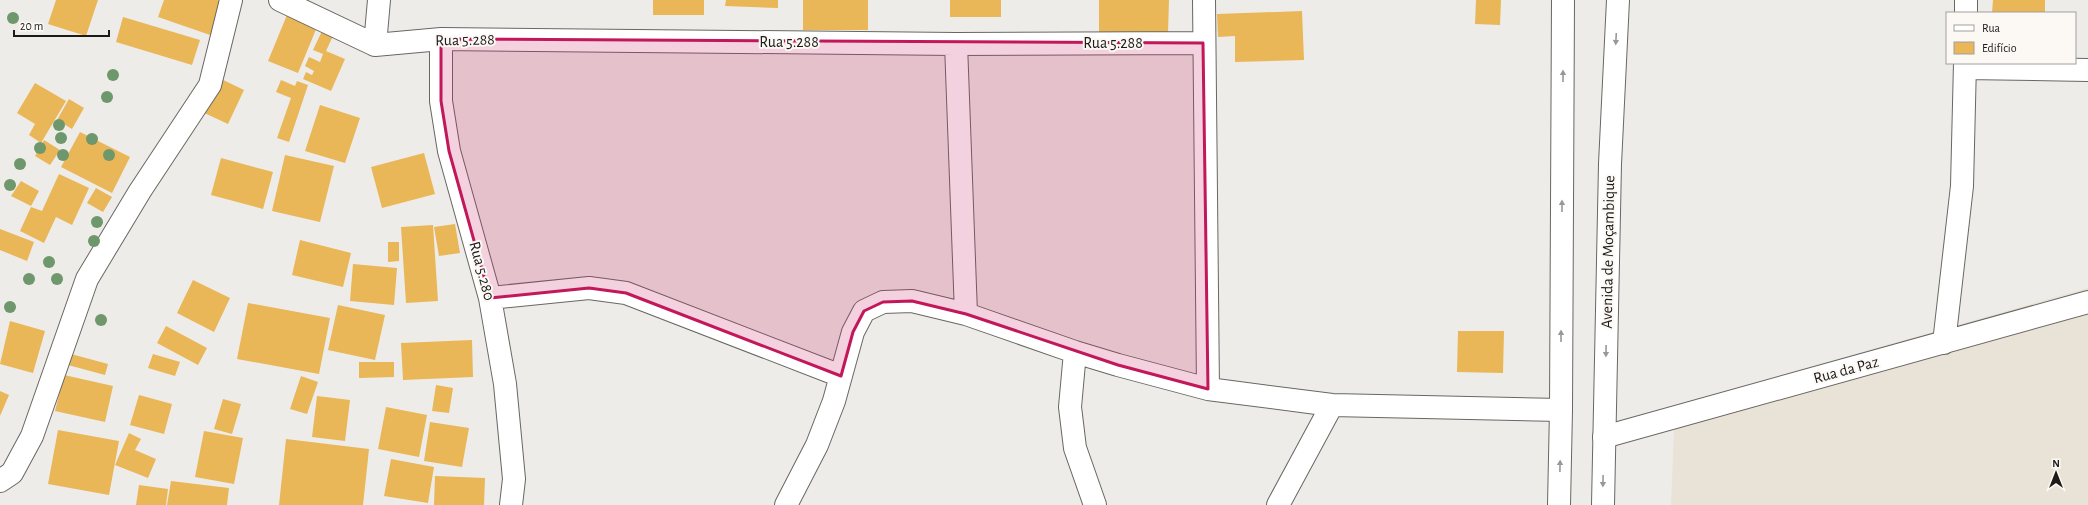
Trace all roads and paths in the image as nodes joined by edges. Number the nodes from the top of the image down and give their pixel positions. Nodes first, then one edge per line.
1 (231, 0) edge
2 (280, 0) edge
3 (379, 0) edge
4 (1204, 0) edge
5 (1563, 0) edge
6 (1618, 0) edge
7 (1966, 0) edge
8 (1966, 12) edge
9 (441, 40) junction
10 (1203, 43) junction
11 (956, 44) junction
12 (375, 45) junction
13 (1965, 65) edge
14 (2088, 70) edge
15 (490, 298) junction
16 (2088, 302) edge
17 (966, 314) junction
18 (1944, 343) junction
19 (1075, 352) junction
20 (841, 376) junction
21 (1208, 389) junction
22 (1332, 405) junction
23 (1561, 410) junction
24 (1604, 437) junction
25 (0, 481) edge
26 (511, 505) edge
27 (786, 505) edge
28 (1095, 505) edge
29 (1278, 505) edge
30 (1559, 505) edge
31 (1603, 505) edge

1 - 25 main road
2 - 12 main road
3 - 12 main road
4 - 10 main road
23 -> 5 main road
6 -> 24 main road, Avenida de Moçambique
7 - 8 main road
9 - 11 main road, Rua 5.288
9 - 12 main road, Rua 5.288
9 - 15 main road, Rua 5.280
10 - 11 main road, Rua 5.288
10 - 21 main road
11 - 17 main road
13 - 14 main road
13 - 18 main road
15 - 20 main road
15 - 26 main road, Rua 5.280
16 - 18 main road, Rua da Paz
17 - 19 main road
17 - 20 main road
18 - 24 main road, Rua da Paz
19 - 21 main road
19 - 28 main road
20 - 27 main road
21 - 22 main road
22 - 23 main road
22 - 29 main road
30 -> 23 main road
24 -> 31 main road, Avenida de Moçambique

